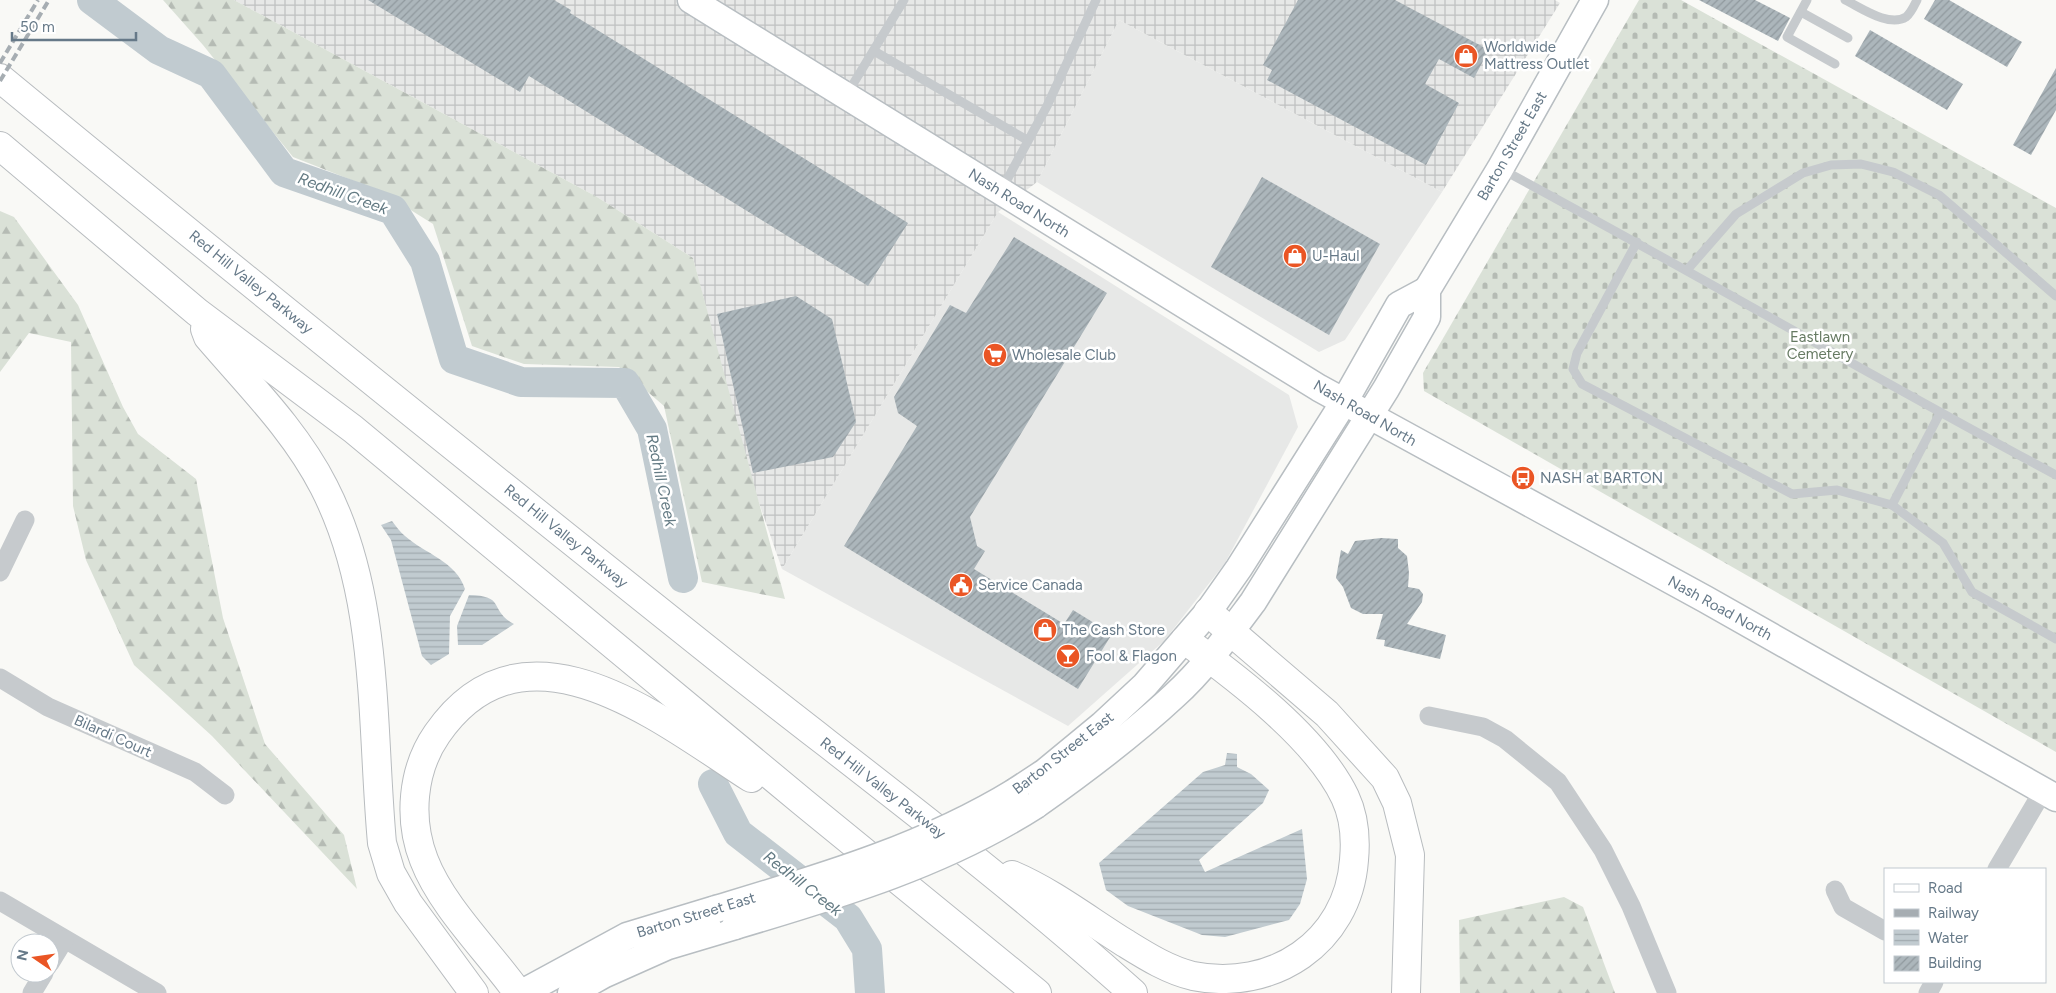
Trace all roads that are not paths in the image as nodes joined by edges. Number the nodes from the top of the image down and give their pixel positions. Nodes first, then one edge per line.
1 (691, 0) edge
2 (904, 0) edge
3 (1096, 0) edge
4 (1595, 0) edge
5 (1807, 0) edge
6 (1845, 0) edge
7 (1917, 0) edge
8 (1801, 12) junction
9 (1848, 38) dead end
10 (874, 51) junction
11 (1835, 64) dead end
12 (0, 78) edge
13 (846, 96) junction
14 (1027, 140) junction
15 (0, 146) edge
16 (1500, 169) junction
17 (1001, 191) junction
18 (1637, 242) junction
19 (1687, 270) junction
20 (1427, 290) junction
21 (2056, 296) edge
22 (197, 312) junction
23 (1344, 402) junction
24 (1940, 413) junction
25 (1369, 416) junction
26 (2054, 471) edge
27 (1892, 505) junction
28 (26, 520) dead end
29 (0, 572) edge
30 (1208, 612) junction
31 (1232, 631) junction
32 (2056, 639) edge
33 (1185, 640) junction
34 (1209, 658) junction
35 (0, 678) edge
36 (1429, 716) dead end
37 (225, 794) dead end
38 (2050, 794) edge
39 (1026, 798) junction
40 (804, 803) junction
41 (972, 857) junction
42 (1998, 868) edge
43 (1834, 890) dead end
44 (0, 901) edge
45 (1884, 930) edge
46 (64, 940) junction
47 (60, 947) edge
48 (157, 993) edge
49 (474, 993) edge
50 (520, 993) edge
51 (571, 993) edge
52 (1037, 993) edge
53 (1134, 993) edge
54 (1406, 993) edge
55 (1667, 993) edge

1 - 13 main road, Nash Road North
2 - 10 lane
3 - 14 lane
4 - 16 main road, Barton Street East
5 - 8 lane
6 - 7 lane
8 - 9 lane
8 - 11 lane
10 - 13 lane
10 - 14 lane
12 - 41 highway, Red Hill Valley Parkway
13 - 17 main road, Nash Road North
14 - 17 lane
15 - 22 highway
16 - 18 lane
16 - 20 main road, Barton Street East
17 - 23 main road, Nash Road North
18 - 19 lane
18 - 27 lane
19 - 21 lane
19 - 24 lane
20 - 23 main road, Barton Street East
20 - 25 main road, Barton Street East
22 - 40 highway
22 - 49 highway
23 - 25 main road, Nash Road North
23 - 30 main road, Barton Street East
24 - 26 lane
24 - 27 lane
25 - 31 main road, Barton Street East
25 - 38 main road, Nash Road North
27 - 32 lane
28 - 29 street
30 - 31 highway
30 - 33 main road, Barton Street East
31 - 34 main road, Barton Street East
31 - 54 highway
33 - 34 highway
33 - 39 main road, Barton Street East
34 - 39 main road, Barton Street East
34 - 41 highway
35 - 37 street, Bilardi Court
36 - 55 street
38 - 42 street
39 - 50 main road, Barton Street East, bridge
39 - 51 main road, Barton Street East, bridge
40 - 50 highway
40 - 52 highway
41 - 53 highway, Red Hill Valley Parkway
43 - 45 street
44 - 46 street
46 - 47 street
46 - 48 street

